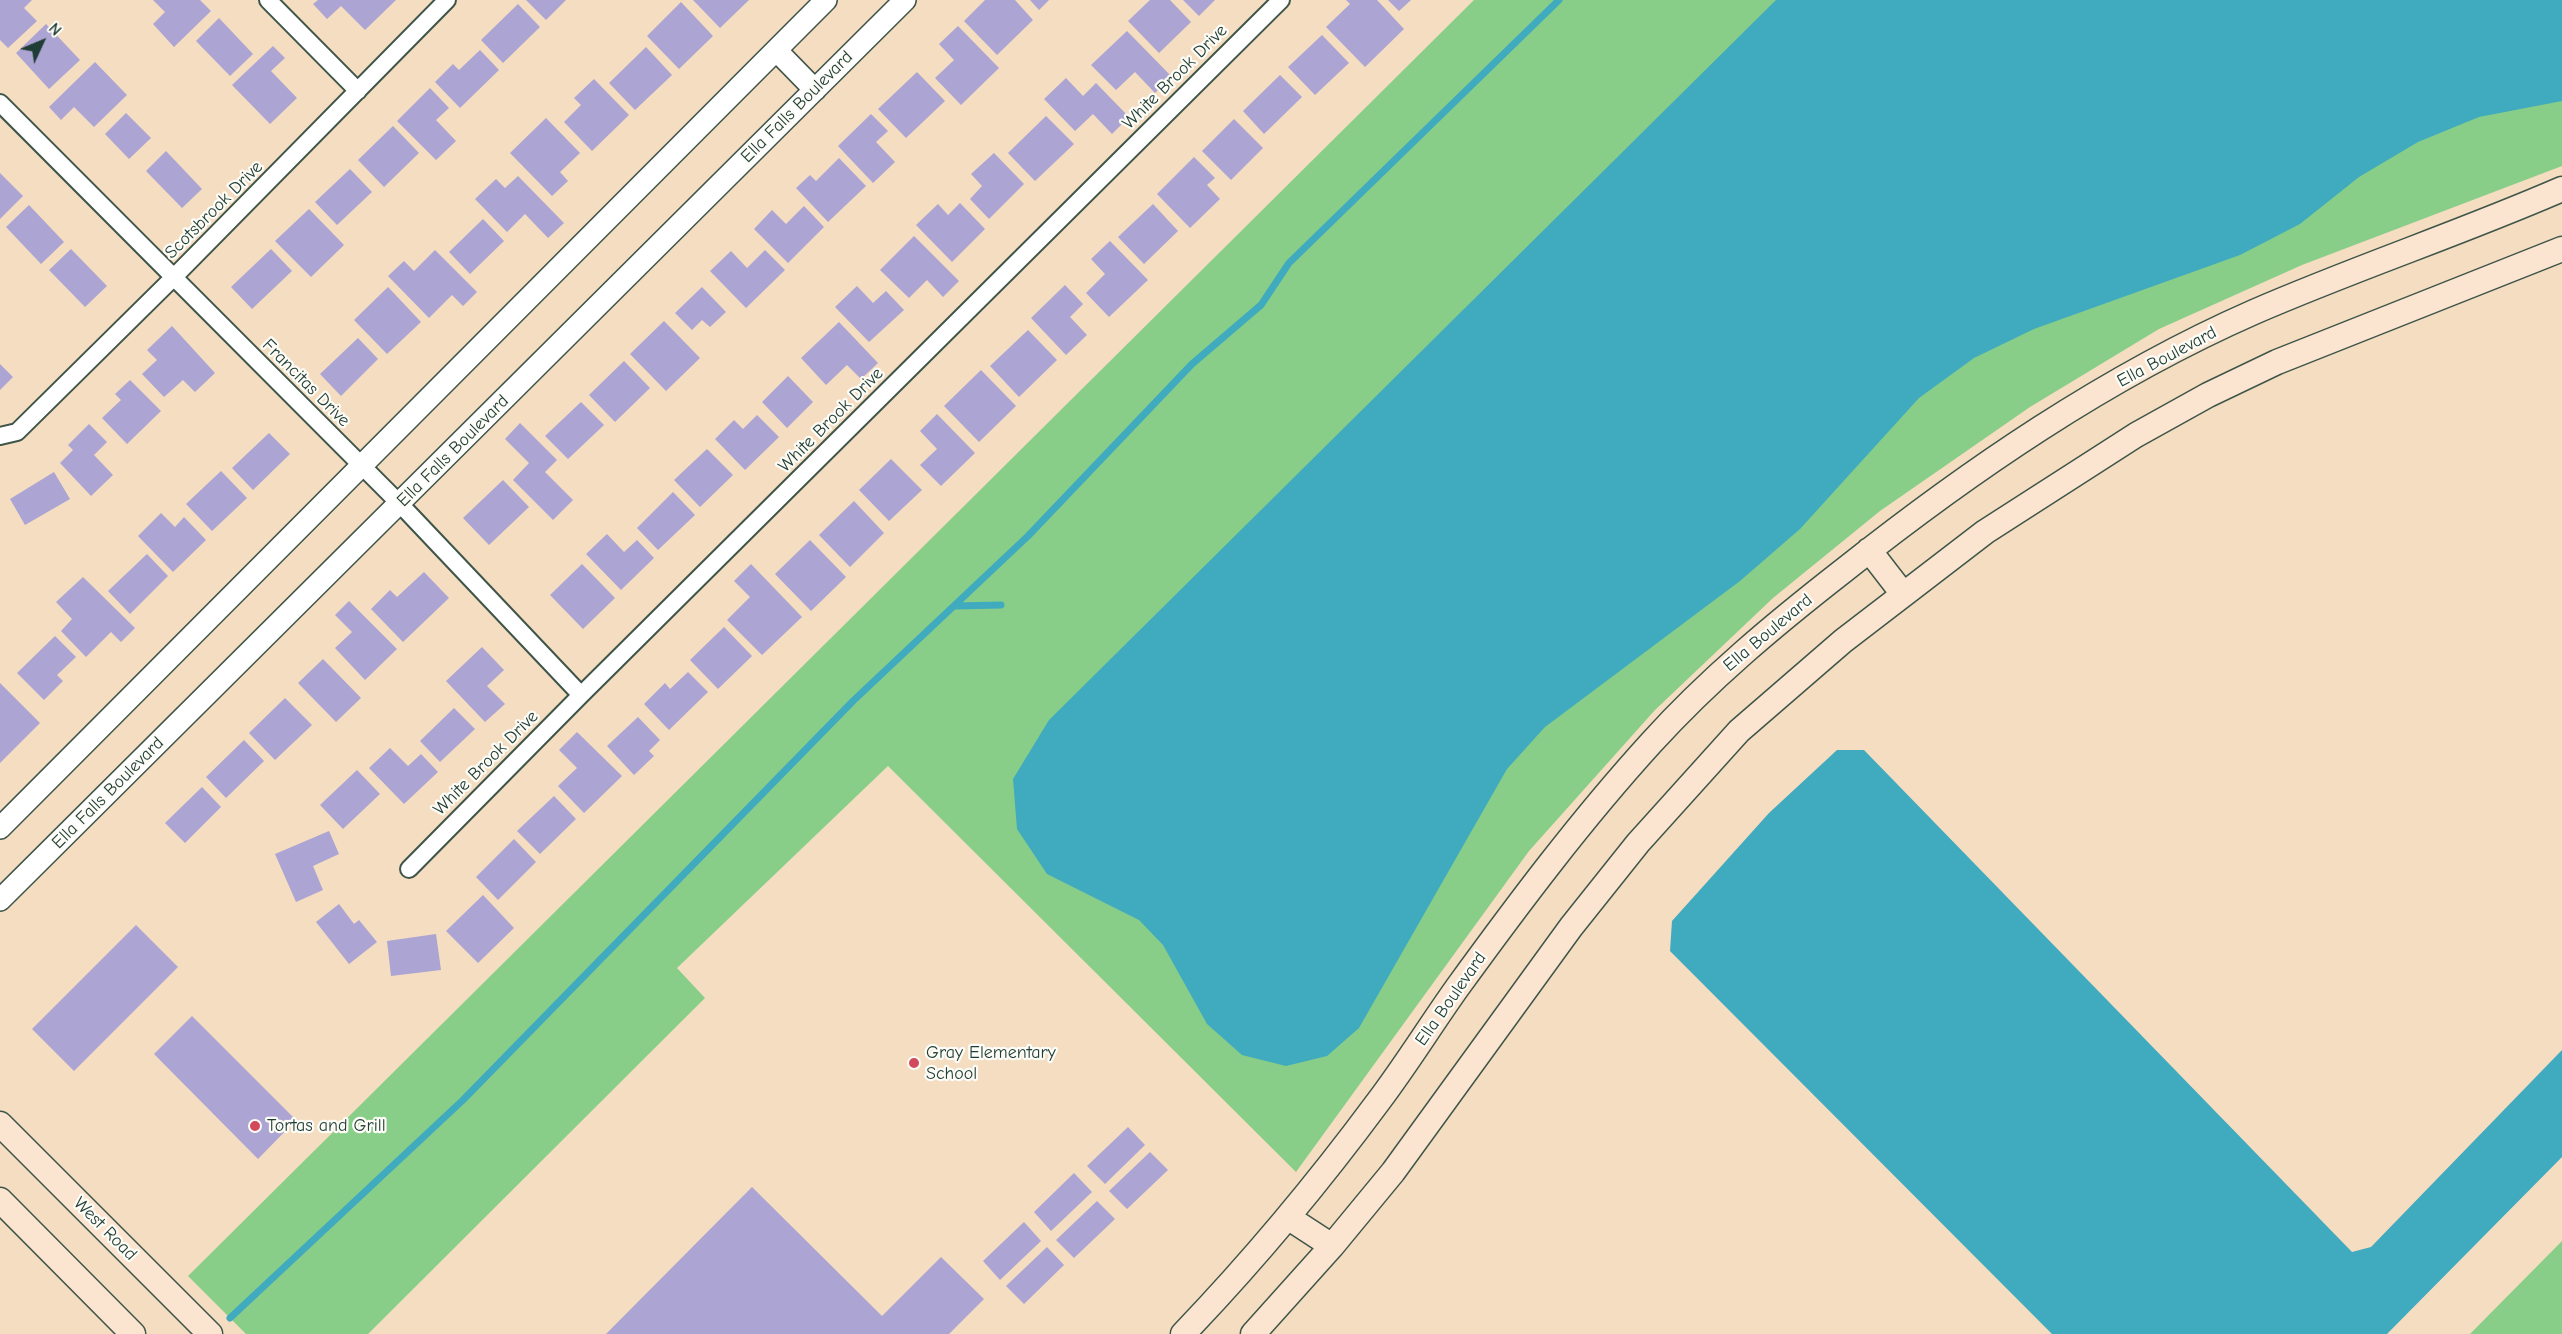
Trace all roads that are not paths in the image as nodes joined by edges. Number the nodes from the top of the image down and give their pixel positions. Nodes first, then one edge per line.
1 (268, 0) edge
2 (447, 0) edge
3 (826, 0) edge
4 (905, 0) edge
5 (1281, 0) edge
6 (776, 50) junction
7 (815, 90) junction
8 (358, 91) junction
9 (0, 103) edge
10 (2562, 189) edge
11 (2562, 249) edge
12 (173, 278) junction
13 (0, 436) edge
14 (362, 466) junction
15 (400, 504) junction
16 (1869, 550) junction
17 (1903, 594) junction
18 (581, 695) junction
19 (0, 828) edge
20 (409, 869) dead end
21 (0, 900) edge
22 (0, 1124) edge
23 (0, 1200) edge
24 (1289, 1218) junction
25 (1332, 1246) junction
26 (133, 1334) edge
27 (210, 1334) edge
28 (1183, 1334) edge
29 (1252, 1334) edge

1 - 8 street
2 - 8 street, Scotsbrook Drive
3 - 6 street
4 - 7 street, Ella Falls Boulevard
5 - 18 street, White Brook Drive
6 - 7 street
6 - 14 street
7 - 15 street, Ella Falls Boulevard
8 - 12 street, Scotsbrook Drive
9 - 12 street, Francitas Drive
10 - 16 main road, Ella Boulevard
11 - 17 main road
12 - 13 street, Scotsbrook Drive
12 - 14 street, Francitas Drive
14 - 15 street, Francitas Drive
14 - 19 street
15 - 18 street, Francitas Drive
15 - 21 street, Ella Falls Boulevard
16 - 17 main road
16 - 24 main road, Ella Boulevard
17 - 25 main road
18 - 20 street, White Brook Drive
22 - 27 main road, West Road
23 - 26 main road
24 - 25 main road
24 - 28 main road, Ella Boulevard
25 - 29 main road

